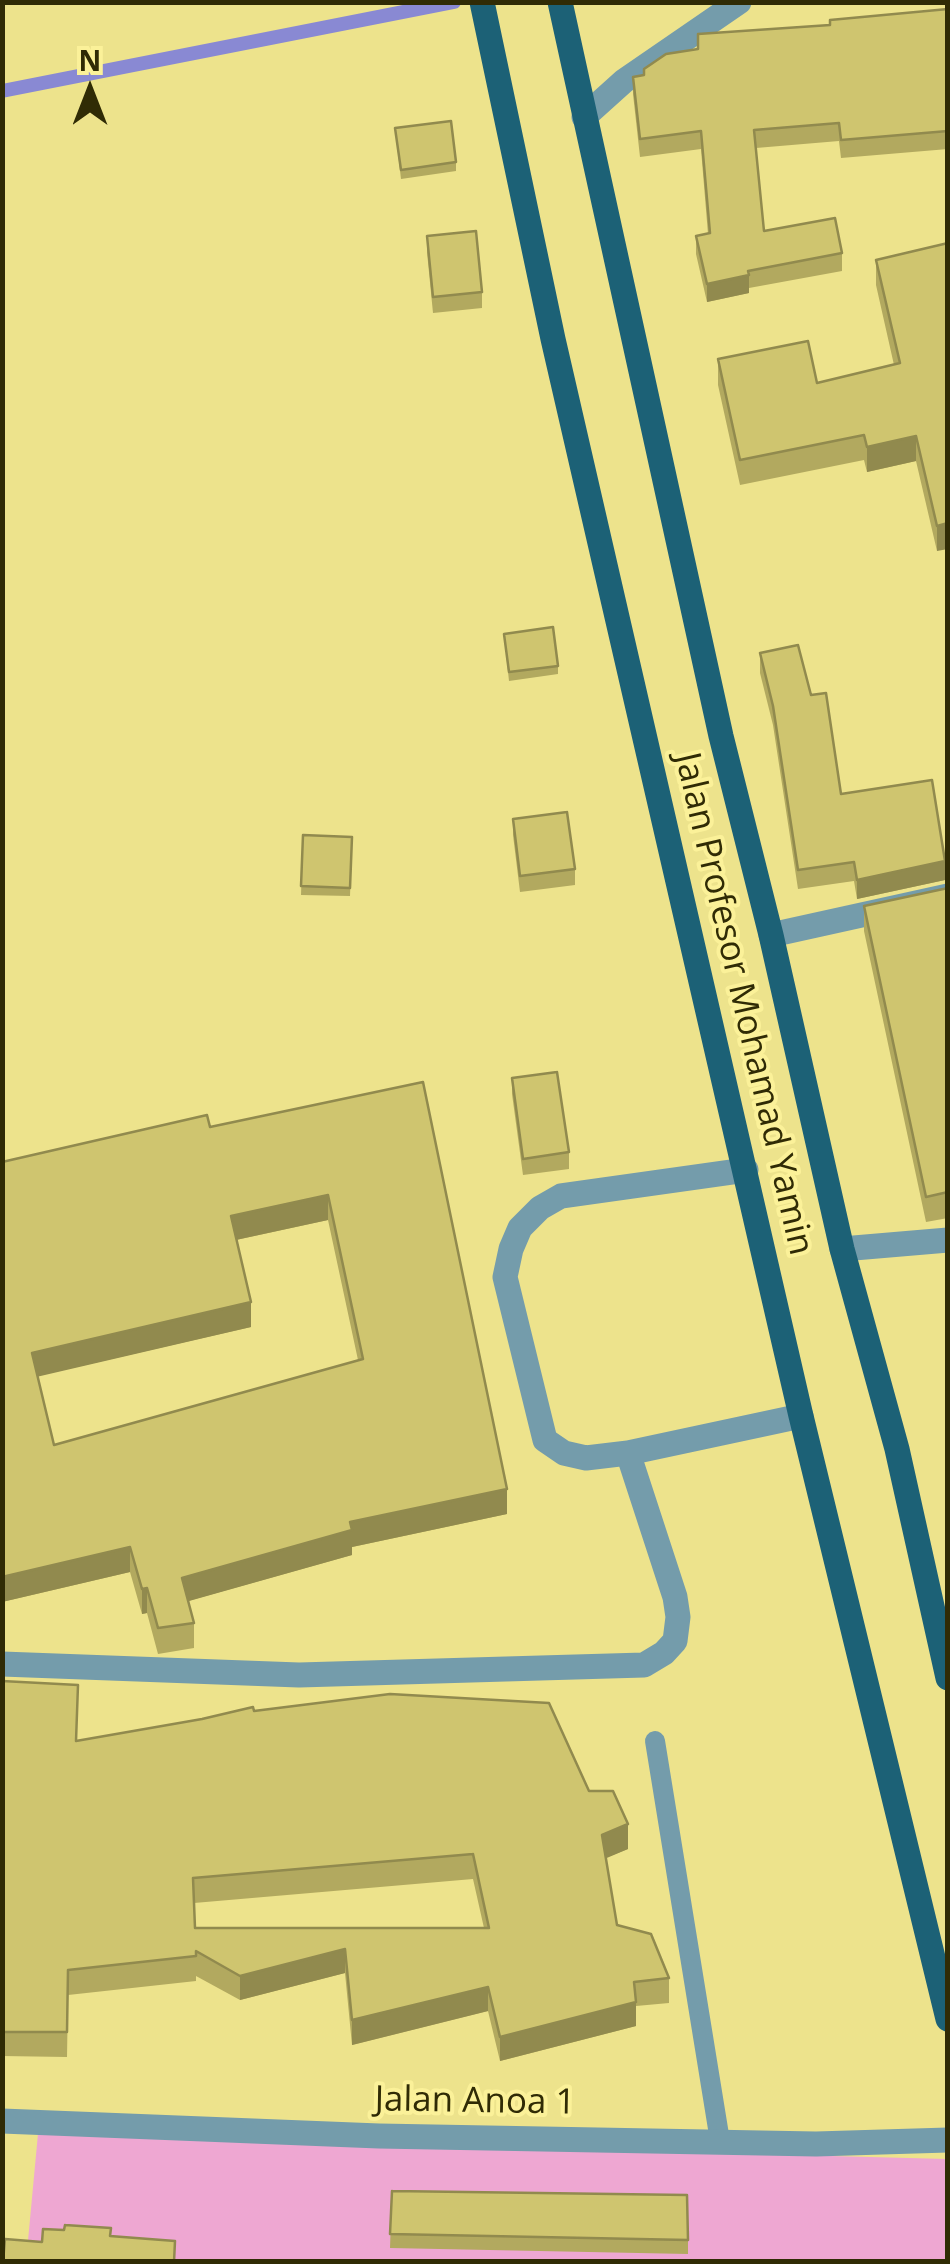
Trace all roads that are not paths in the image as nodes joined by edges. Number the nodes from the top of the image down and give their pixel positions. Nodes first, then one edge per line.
1 (482, 2) edge
2 (560, 2) edge
3 (739, 2) edge
4 (584, 116) junction
5 (948, 896) edge
6 (770, 935) junction
7 (746, 1170) junction
8 (948, 1240) edge
9 (842, 1249) junction
10 (801, 1416) junction
11 (628, 1454) junction
12 (2, 1664) edge
13 (948, 1678) edge
14 (655, 1740) dead end
15 (948, 2019) edge
16 (2, 2121) edge
17 (948, 2140) edge
18 (720, 2141) junction

1 - 7 main road, Jalan Profesor Mohamad Yamin
2 - 4 main road, Jalan Profesor Mohamad Yamin
3 - 4 street
4 - 6 main road, Jalan Profesor Mohamad Yamin
5 - 6 street
6 - 9 main road, Jalan Profesor Mohamad Yamin
7 - 10 main road, Jalan Profesor Mohamad Yamin
7 - 11 street
8 - 9 street
9 - 13 main road, Jalan Profesor Mohamad Yamin
10 - 11 street
10 - 15 main road, Jalan Profesor Mohamad Yamin
11 - 12 street
14 - 18 lane
16 - 18 street, Jalan Anoa 1
17 - 18 street, Jalan Anoa 1

